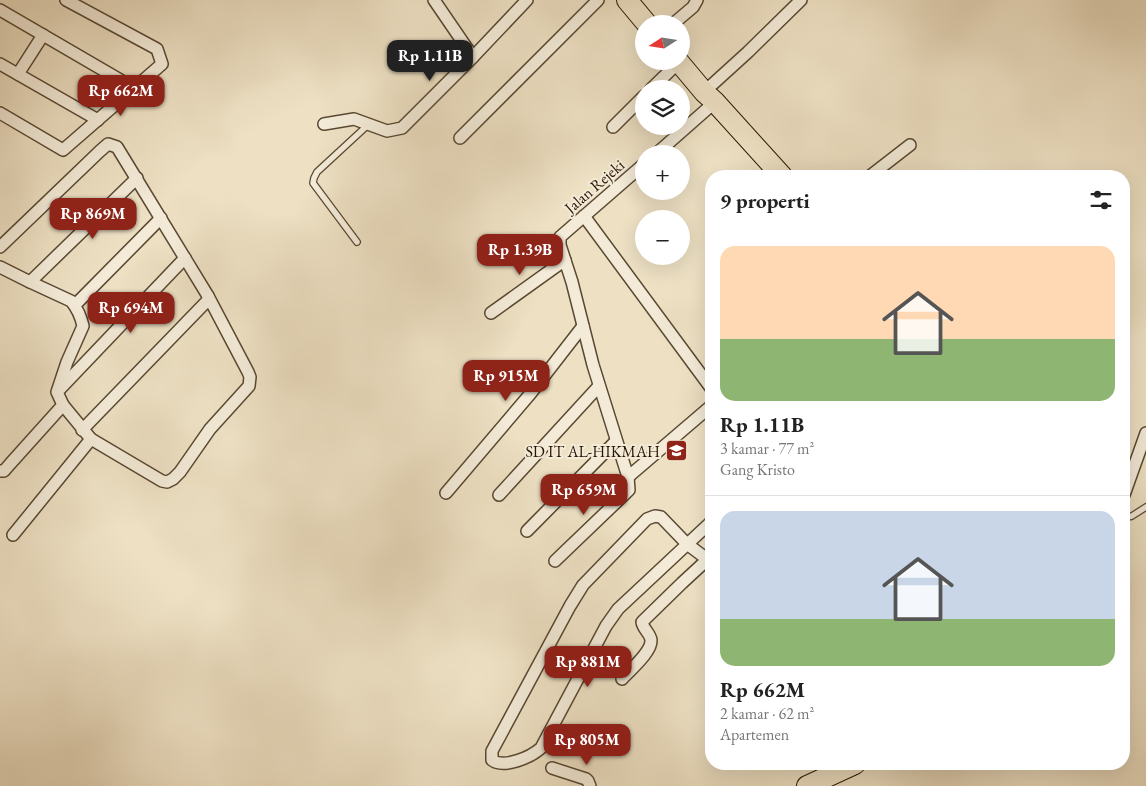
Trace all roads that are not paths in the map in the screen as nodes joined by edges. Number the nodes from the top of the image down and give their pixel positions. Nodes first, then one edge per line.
1 (66, 0) edge
2 (434, 0) edge
3 (527, 0) edge
4 (598, 0) edge
5 (626, 0) edge
6 (697, 0) edge
7 (801, 0) edge
8 (1, 12) edge
9 (638, 15) edge
10 (684, 15) edge
11 (43, 35) junction
12 (473, 57) junction
13 (0, 64) edge
14 (669, 70) edge
15 (686, 70) edge
16 (18, 74) junction
17 (660, 80) edge
18 (134, 88) junction
19 (710, 97) junction
20 (635, 105) edge
21 (0, 113) edge
22 (98, 120) junction
23 (324, 124) dead end
24 (369, 124) junction
25 (613, 127) dead end
26 (460, 138) dead end
27 (665, 145) edge
28 (910, 145) dead end
29 (777, 170) edge
30 (878, 170) edge
31 (635, 172) edge
32 (136, 178) junction
33 (584, 216) junction
34 (161, 218) junction
35 (357, 242) dead end
36 (0, 247) edge
37 (185, 258) junction
38 (565, 260) junction
39 (0, 267) edge
40 (30, 282) junction
41 (208, 296) junction
42 (75, 305) junction
43 (491, 313) dead end
44 (583, 326) junction
45 (705, 380) edge
46 (599, 386) junction
47 (57, 392) junction
48 (63, 405) junction
49 (705, 411) edge
50 (82, 430) junction
51 (1146, 433) edge
52 (91, 439) junction
53 (616, 441) junction
54 (0, 471) edge
55 (628, 477) junction
56 (1130, 478) edge
57 (446, 493) dead end
58 (499, 495) dead end
59 (1146, 507) edge
60 (1130, 516) edge
61 (705, 528) edge
62 (527, 531) dead end
63 (13, 535) dead end
64 (687, 544) junction
65 (705, 558) edge
66 (556, 561) dead end
67 (705, 564) edge
68 (622, 679) dead end
69 (552, 768) dead end
70 (843, 770) edge
71 (590, 786) edge
72 (807, 786) edge

1 - 18 street
2 - 12 street
3 - 12 street
4 - 26 street
5 - 9 highway
6 - 10 street
7 - 19 street
8 - 11 street
11 - 16 street
11 - 18 street
12 - 24 street
13 - 16 street
14 - 17 street
15 - 19 highway
16 - 22 street
18 - 22 street
19 - 27 street
19 - 29 highway
20 - 25 street
21 - 22 street
23 - 24 street
24 - 35 lane
28 - 30 street
31 - 33 street, Jalan Rejeki
32 - 34 street
32 - 36 street
32 - 40 street
33 - 38 street, Jalan Rejeki
33 - 45 street
34 - 37 street
34 - 42 street
37 - 41 street
37 - 47 street
38 - 43 street
38 - 44 street, Jalan Rejeki
39 - 40 street
40 - 42 street
41 - 50 street
41 - 52 street
42 - 47 street
44 - 46 street, Jalan Rejeki
44 - 57 street
46 - 53 street, Jalan Rejeki
46 - 58 street
47 - 48 street
48 - 50 street
48 - 54 street
49 - 55 street
50 - 52 street
51 - 56 street
52 - 63 street
53 - 55 street, Jalan Rejeki
53 - 62 street
55 - 66 street
59 - 60 lane
61 - 64 street
64 - 64 street
64 - 65 street
67 - 68 street
69 - 71 street
70 - 72 highway

